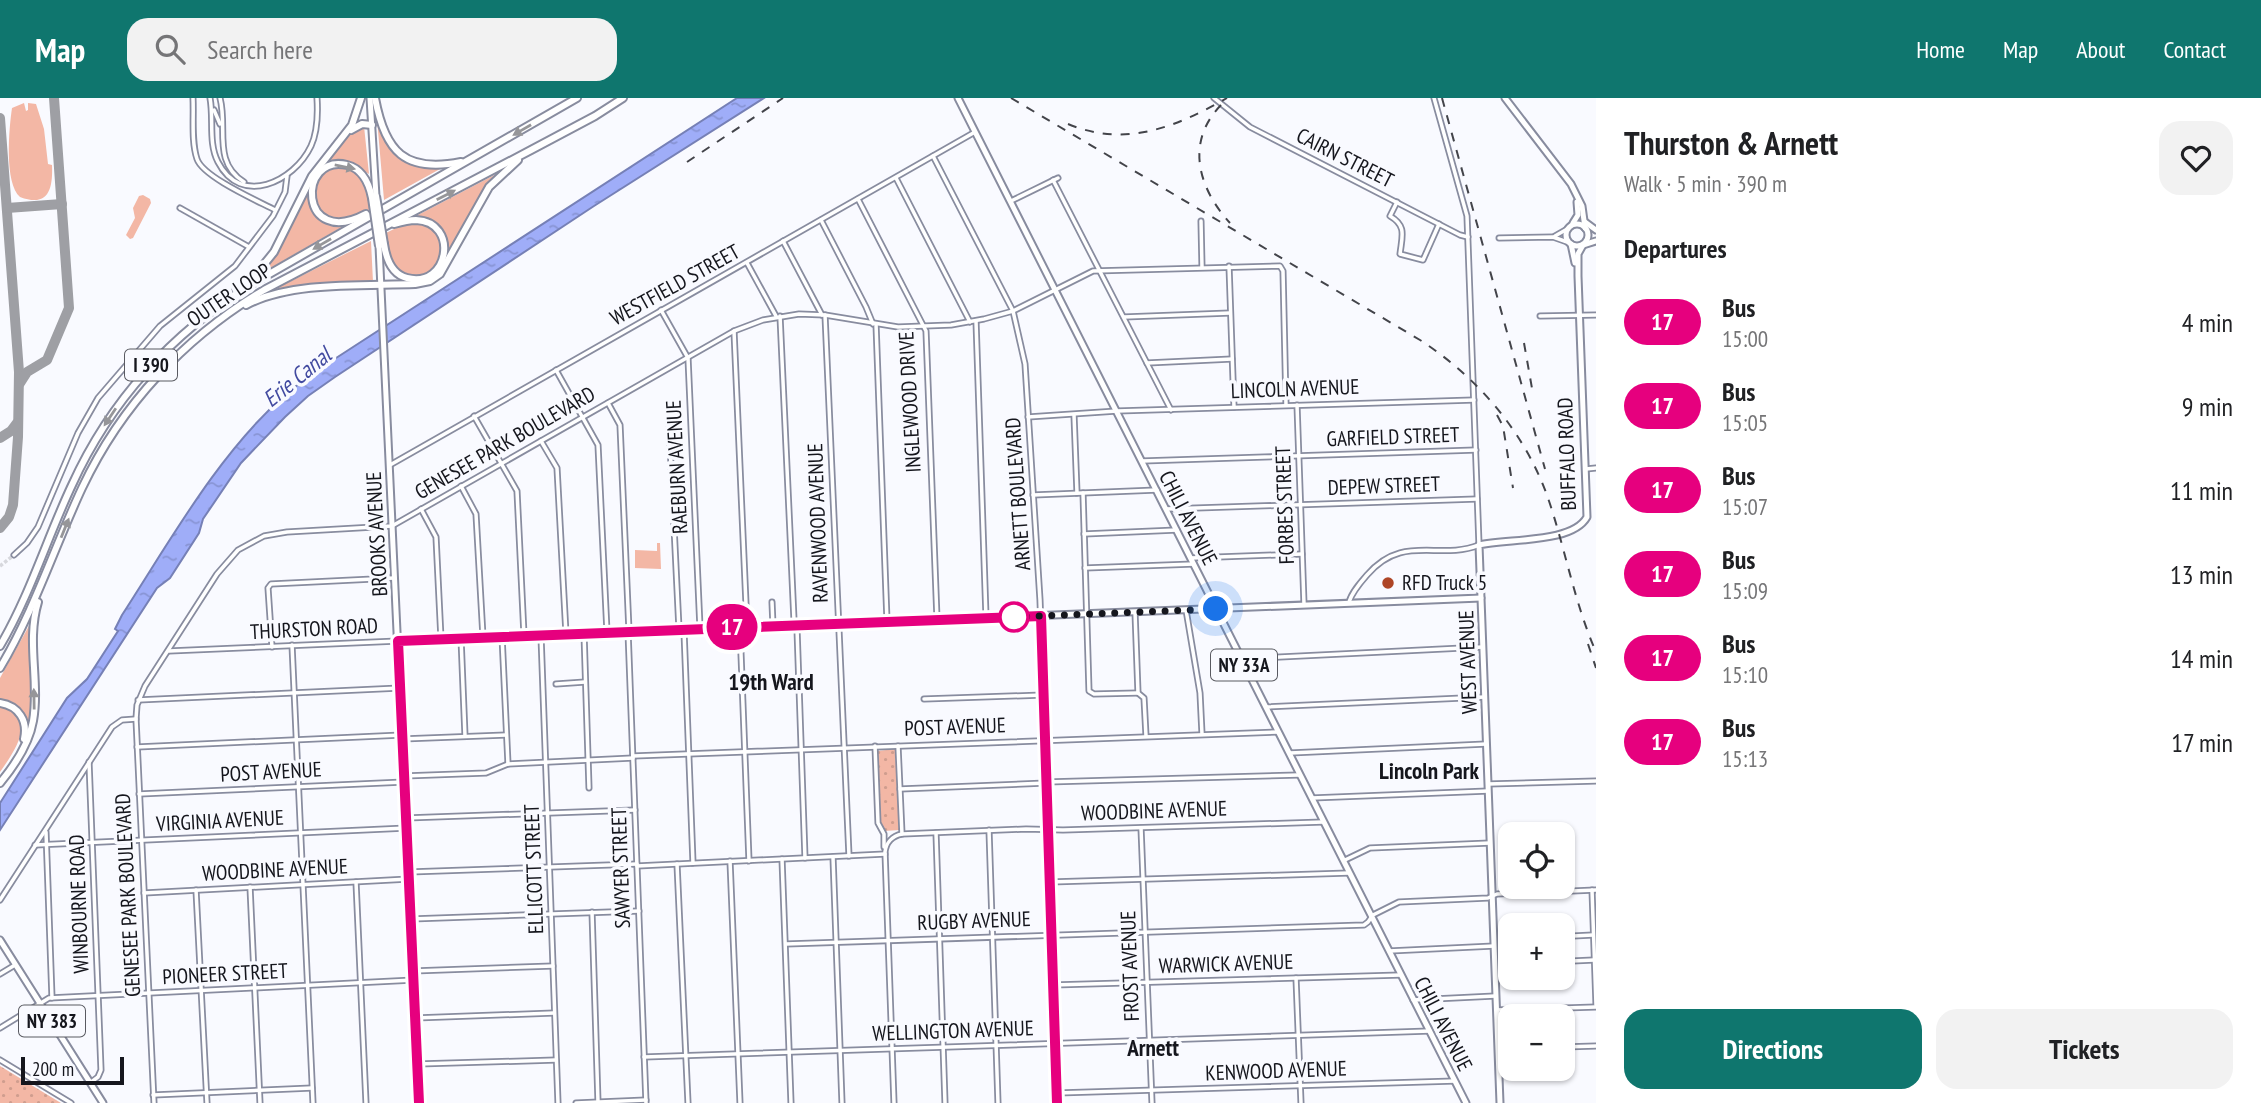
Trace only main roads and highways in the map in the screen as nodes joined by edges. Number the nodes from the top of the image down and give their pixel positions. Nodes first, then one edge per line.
1 (361, 98) edge
2 (370, 98) edge
3 (375, 98) edge
4 (578, 98) edge
5 (623, 98) edge
6 (958, 98) edge
7 (1505, 98) edge
8 (372, 125) junction
9 (342, 139) junction
10 (531, 150) junction
11 (466, 161) junction
12 (1577, 196) junction
13 (374, 197) junction
14 (382, 210) junction
15 (385, 226) junction
16 (1585, 226) junction
17 (1570, 227) junction
18 (1596, 232) edge
19 (1596, 241) edge
20 (1570, 243) junction
21 (381, 245) junction
22 (1583, 245) junction
23 (1578, 276) junction
24 (381, 286) junction
25 (204, 317) junction
26 (207, 329) junction
27 (1479, 545) joint
28 (57, 548) junction
29 (1481, 598) junction
30 (1216, 609) junction
31 (398, 641) junction
32 (0, 646) edge
33 (0, 668) edge
34 (0, 703) edge
35 (0, 780) edge
36 (0, 940) edge
37 (103, 1103) edge
38 (419, 1103) edge
39 (1466, 1103) edge
40 (1500, 1103) edge

1 - 9 highway
2 - 8 main road
3 - 11 highway
4 -> 11 highway, OUTER LOOP / I 390
5 - 10 highway, OUTER LOOP / I 390
6 - 30 main road, CHILI AVENUE / NY 33A
7 - 12 main road
8 - 9 highway
8 - 13 main road
9 - 25 highway
15 -> 10 highway, OUTER LOOP / I 390
10 - 24 highway
11 - 14 highway, OUTER LOOP / I 390
12 - 16 main road
12 - 17 main road
14 -> 13 highway
13 - 21 highway, bridge
14 -> 25 highway, OUTER LOOP / I 390
15 - 21 highway
15 - 26 highway, OUTER LOOP / I 390
16 - 17 main road
16 - 18 main road
16 - 22 main road
17 - 20 main road
19 - 22 main road
20 - 22 main road
20 - 23 main road, BUFFALO ROAD
21 - 24 main road, BROOKS AVENUE
22 - 23 main road, BUFFALO ROAD
23 - 27 main road, BUFFALO ROAD
24 - 26 highway
24 - 31 main road, BROOKS AVENUE
25 -> 32 highway, OUTER LOOP / I 390
28 -> 26 highway, OUTER LOOP / I 390
27 - 29 main road, WEST AVENUE
28 - 33 highway, OUTER LOOP / I 390
35 -> 28 highway
29 - 30 main road, THURSTON ROAD
29 - 40 main road, WEST AVENUE
30 - 31 main road, THURSTON ROAD
30 - 39 main road, CHILI AVENUE / NY 33A
31 - 38 main road, BROOKS AVENUE
34 - 35 highway
36 - 37 main road, NY 383

